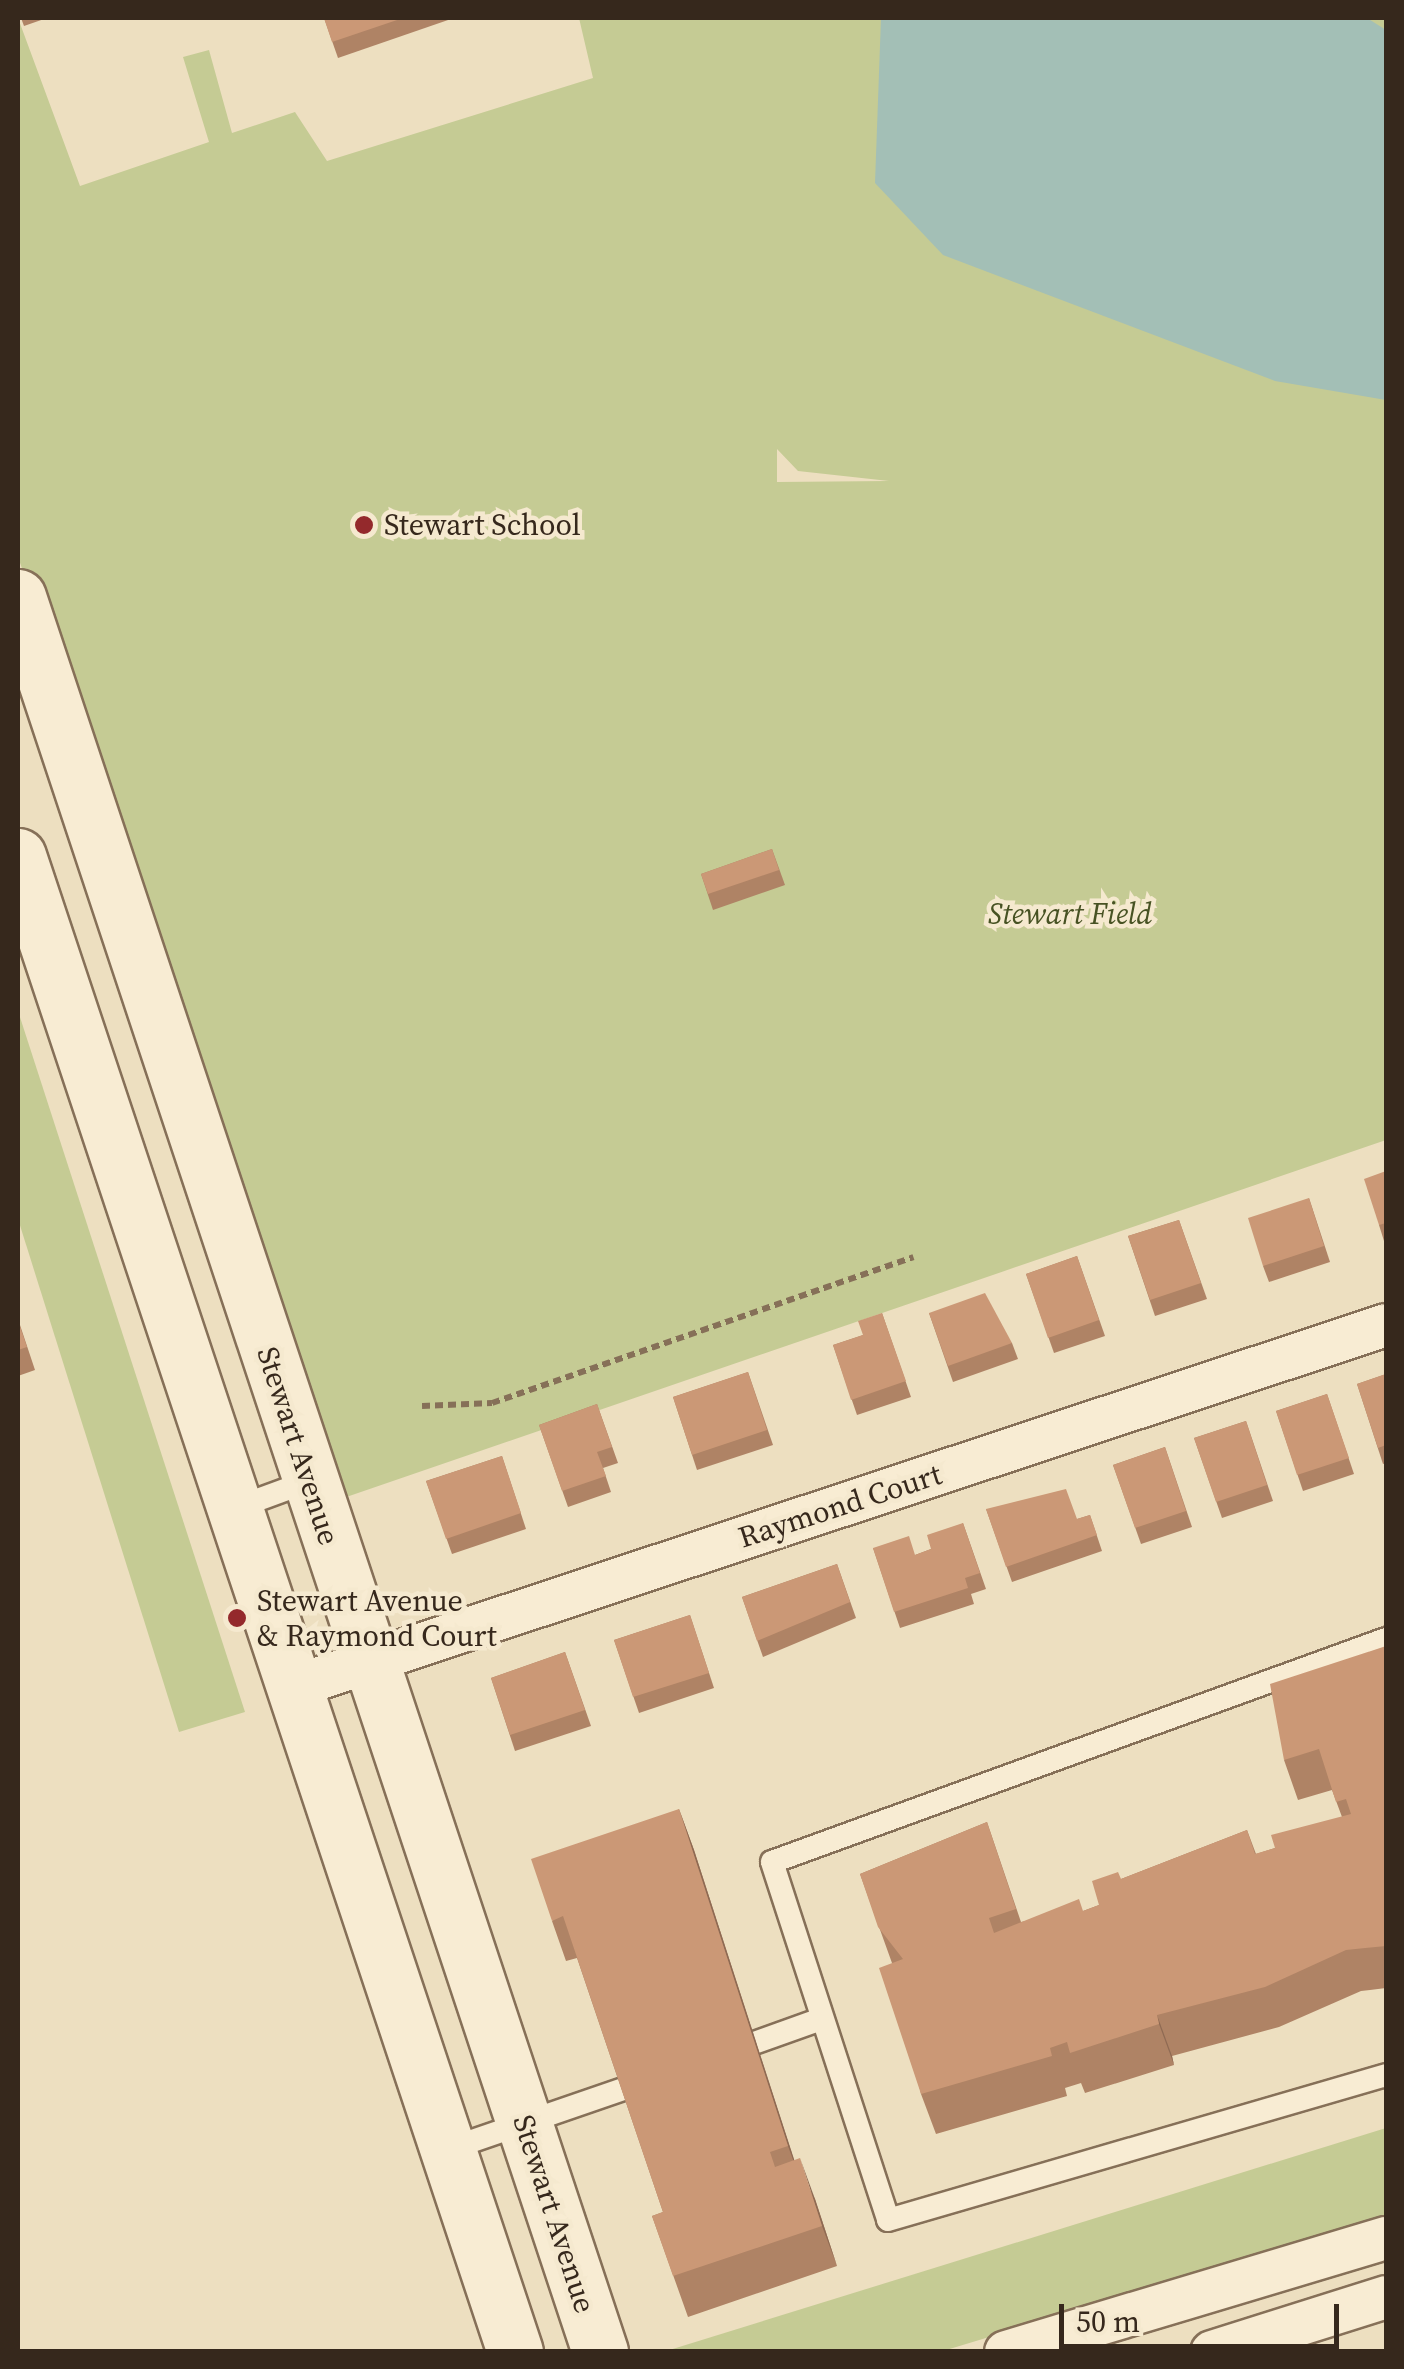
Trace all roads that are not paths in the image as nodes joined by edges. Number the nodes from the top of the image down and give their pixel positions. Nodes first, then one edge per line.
1 (18, 596) edge
2 (18, 856) edge
3 (190, 1121) junction
4 (114, 1149) junction
5 (1386, 1325) edge
6 (278, 1388) junction
7 (196, 1398) junction
8 (309, 1481) junction
9 (233, 1509) junction
10 (1386, 1640) edge
11 (370, 1662) junction
12 (294, 1687) junction
13 (822, 2020) junction
14 (754, 2043) edge
15 (1386, 2075) edge
16 (623, 2089) edge
17 (524, 2123) junction
18 (446, 2150) junction
19 (1386, 2238) edge
20 (1386, 2297) edge
21 (515, 2352) edge
22 (600, 2352) edge
23 (1006, 2352) edge
24 (1212, 2352) edge

1 - 3 main road, Stewart Avenue
2 - 4 main road
3 - 4 main road
3 - 6 main road, Stewart Avenue
4 - 7 main road
5 - 11 street, Raymond Court
6 - 7 main road
6 - 8 main road, Stewart Avenue
7 - 9 main road
8 - 9 lane
8 - 11 main road, Stewart Avenue
9 - 12 main road
10 - 13 lane
11 - 12 street, Raymond Court
11 - 17 main road, Stewart Avenue
12 - 18 main road
13 - 14 lane
13 - 15 lane
16 - 17 lane
17 - 18 lane
17 - 22 main road, Stewart Avenue
18 - 21 main road
19 - 23 street
20 - 24 street

